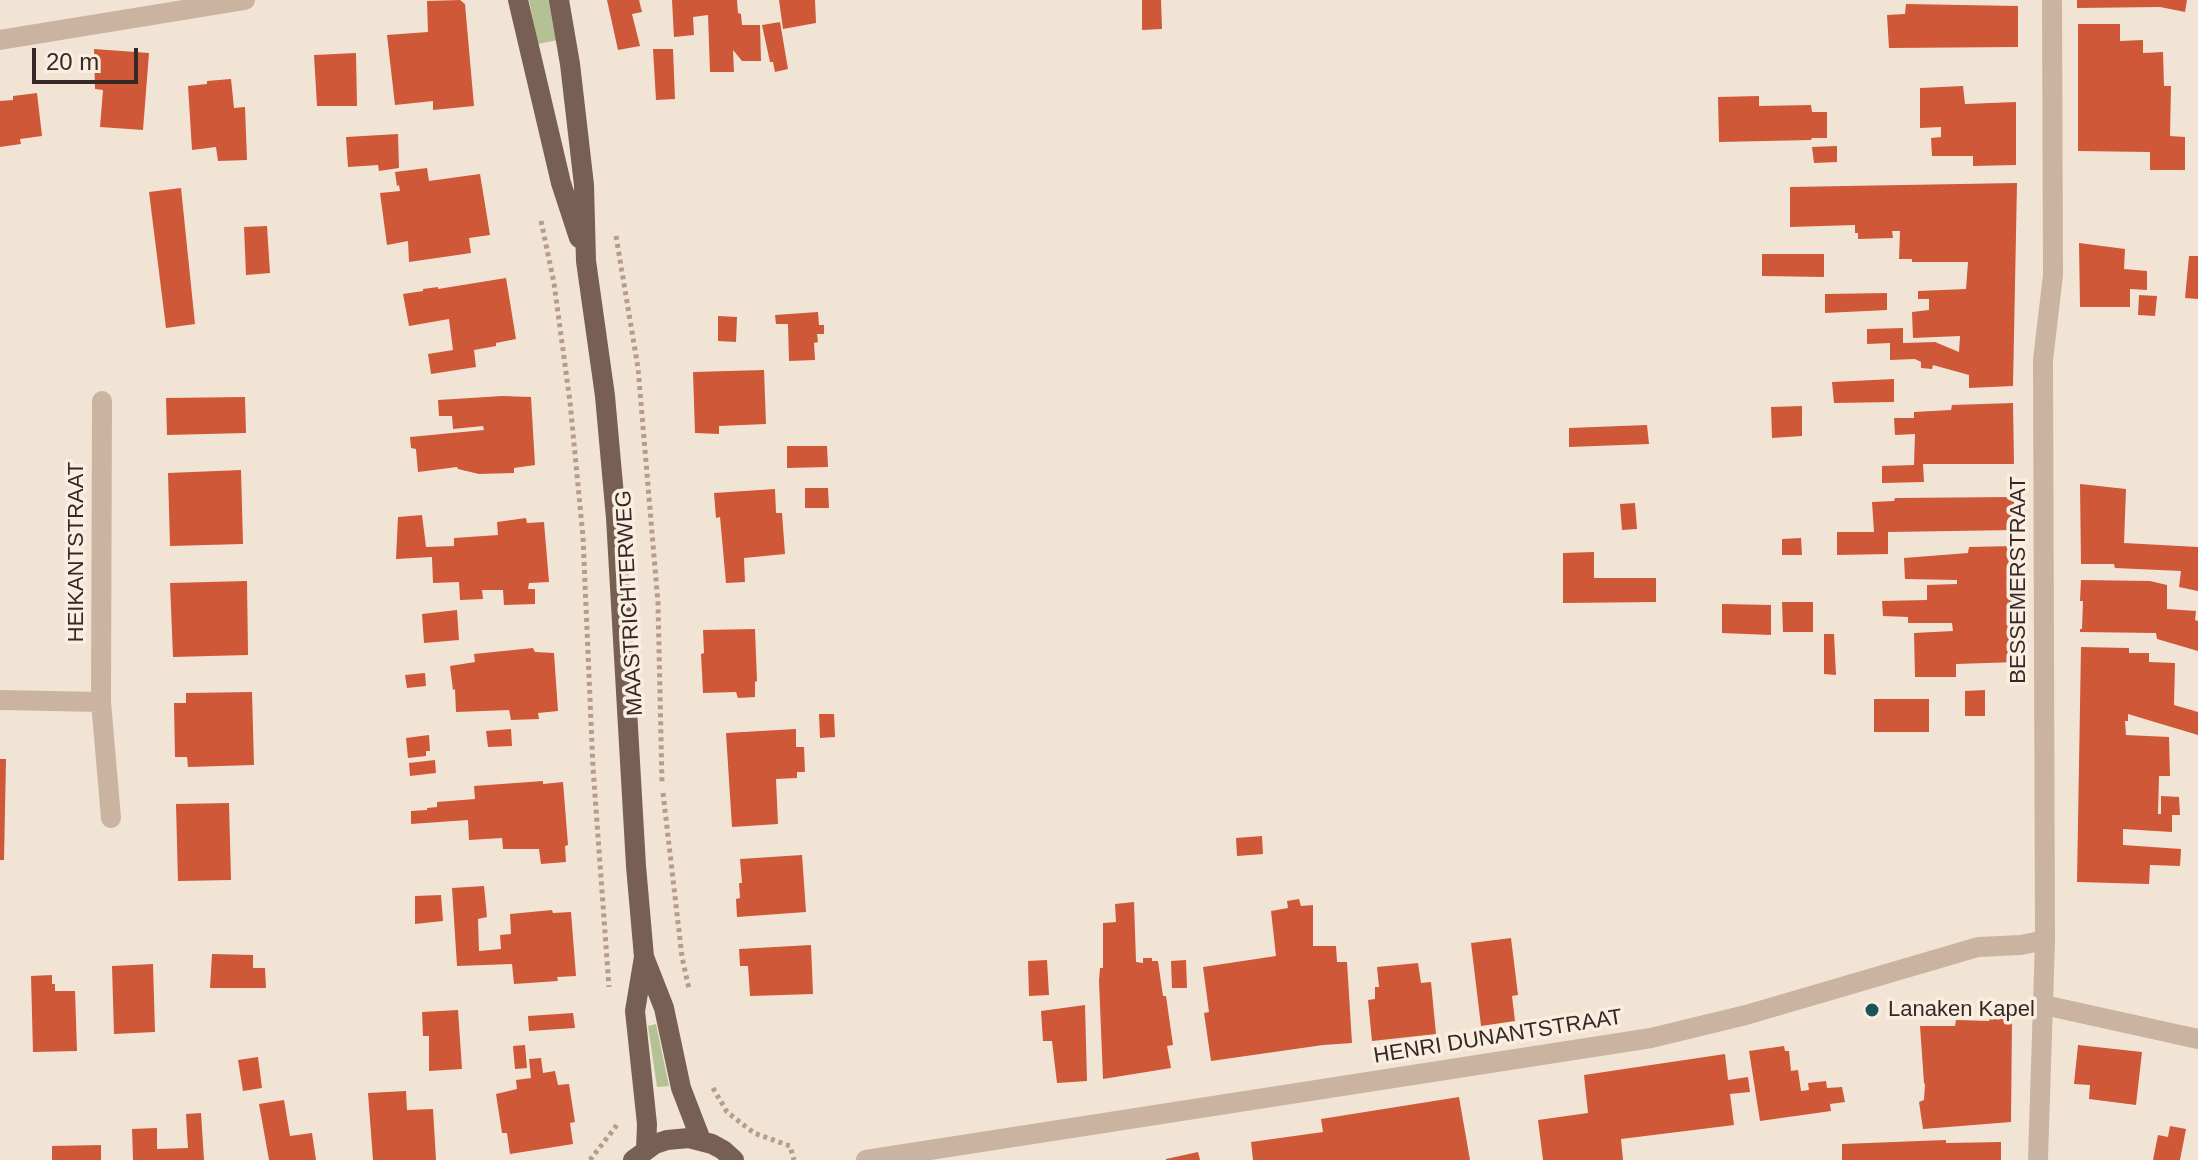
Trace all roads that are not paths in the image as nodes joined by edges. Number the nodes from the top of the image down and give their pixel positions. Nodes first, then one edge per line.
1 (245, 0) edge
2 (518, 0) edge
3 (559, 0) edge
4 (2052, 0) edge
5 (0, 40) edge
6 (586, 261) junction
7 (102, 401) dead end
8 (0, 700) edge
9 (101, 702) junction
10 (111, 818) dead end
11 (2045, 940) junction
12 (644, 957) junction
13 (2044, 1005) junction
14 (2198, 1039) edge
15 (701, 1140) junction
16 (640, 1154) edge
17 (950, 1154) edge
18 (734, 1160) edge
19 (866, 1160) edge
20 (2038, 1160) edge

1 - 5 street
2 - 6 main road, MAASTRICHTERWEG
3 - 6 main road, MAASTRICHTERWEG
4 - 11 street, BESSEMERSTRAAT
6 - 12 main road, MAASTRICHTERWEG
7 - 9 street, HEIKANTSTRAAT
8 - 9 street
9 - 10 street, HEIKANTSTRAAT
11 - 13 street, BESSEMERSTRAAT
11 - 17 street, HENRI DUNANTSTRAAT
12 - 15 main road, MAASTRICHTERWEG
12 - 16 main road, MAASTRICHTERWEG
13 - 14 street
13 - 20 street, BESSEMERSTRAAT
15 - 16 main road, MAASTRICHTERWEG
15 - 18 main road
17 - 19 street, HENRI DUNANTSTRAAT

